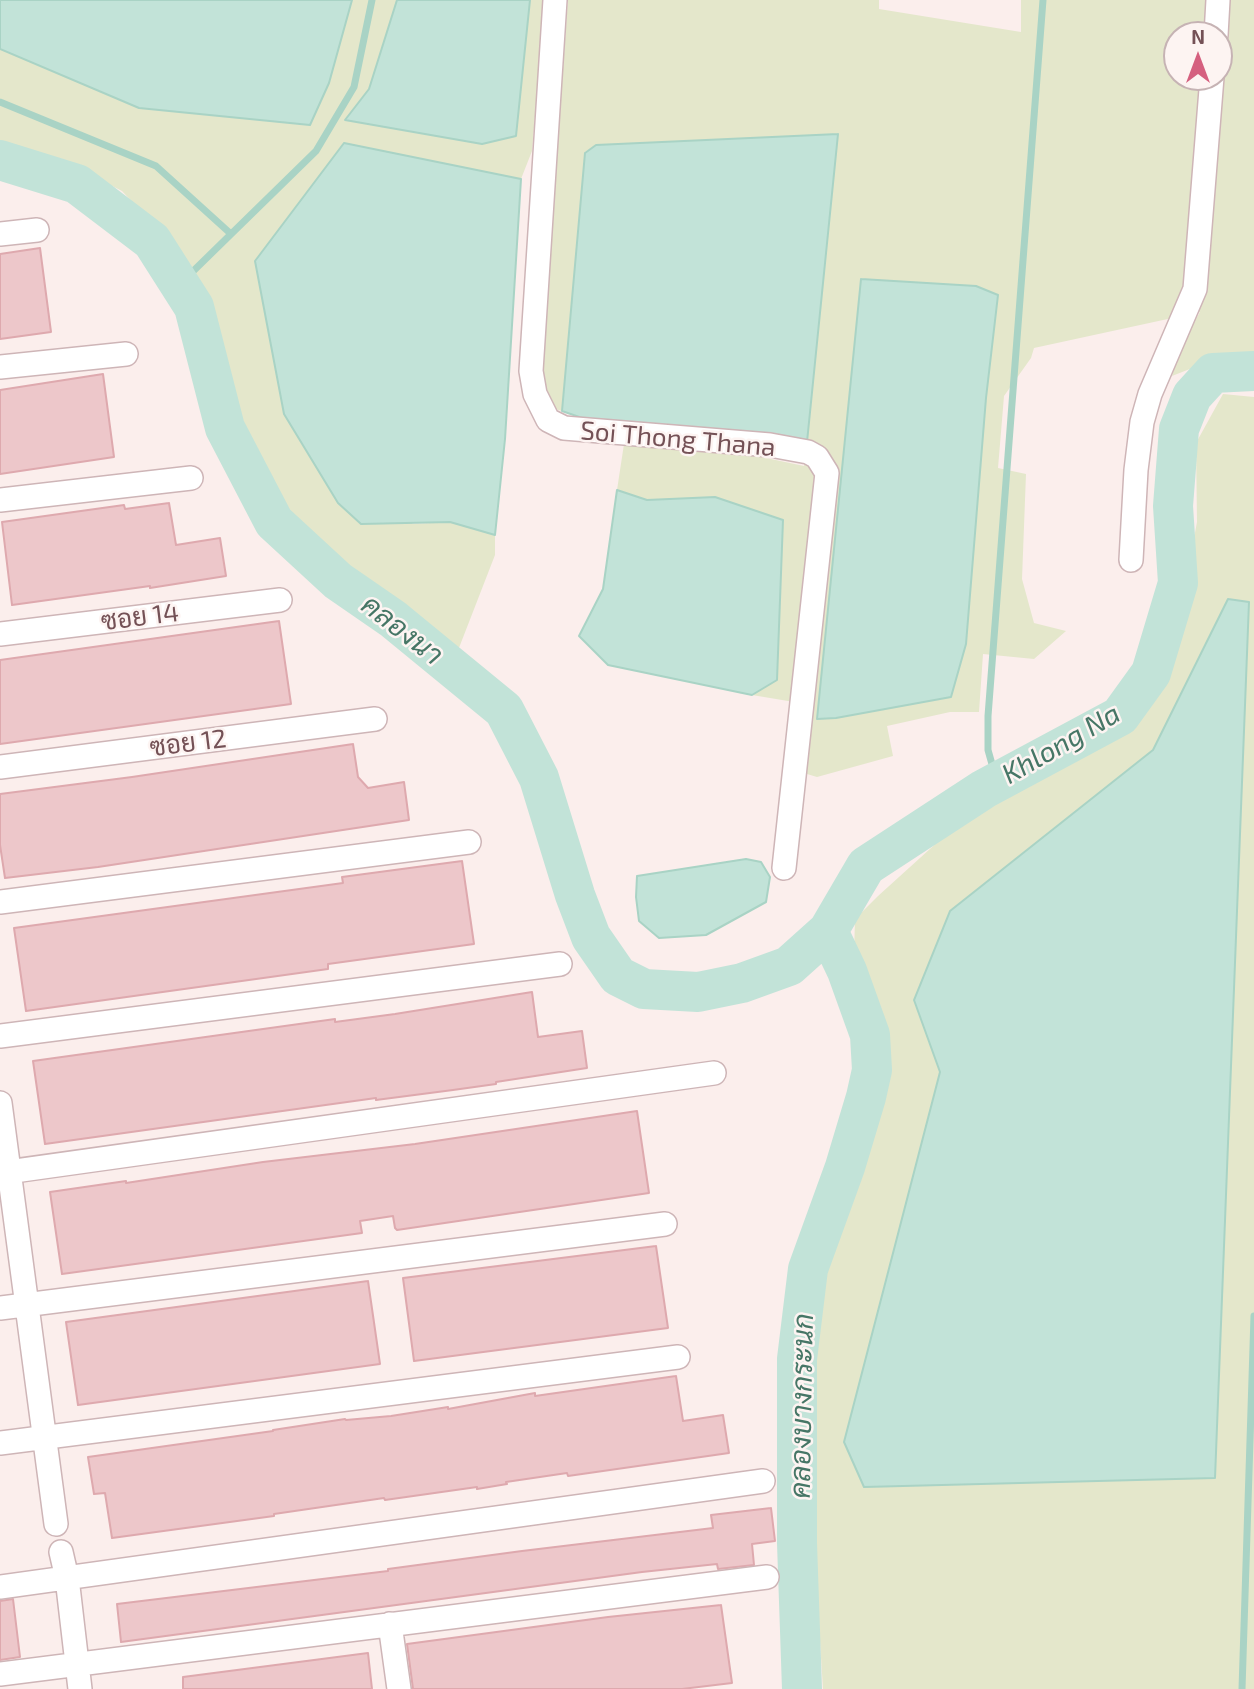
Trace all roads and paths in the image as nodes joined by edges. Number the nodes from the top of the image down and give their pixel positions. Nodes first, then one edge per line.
1 (555, 0) edge
2 (1218, 0) edge
3 (1217, 21) edge
4 (1211, 91) edge
5 (37, 230) dead end
6 (0, 234) edge
7 (126, 354) dead end
8 (0, 367) edge
9 (191, 478) dead end
10 (0, 500) edge
11 (1131, 560) dead end
12 (280, 600) dead end
13 (0, 634) edge
14 (375, 719) dead end
15 (0, 767) edge
16 (469, 842) dead end
17 (784, 868) dead end
18 (0, 902) edge
19 (560, 964) dead end
20 (0, 1035) edge
21 (714, 1073) dead end
22 (0, 1103) edge
23 (5, 1172) edge
24 (665, 1224) dead end
25 (27, 1304) junction
26 (0, 1308) edge
27 (678, 1357) dead end
28 (46, 1436) junction
29 (0, 1443) edge
30 (763, 1481) dead end
31 (56, 1524) dead end
32 (61, 1552) dead end
33 (767, 1577) dead end
34 (67, 1578) junction
35 (0, 1587) edge
36 (390, 1624) junction
37 (76, 1664) junction
38 (0, 1674) edge
39 (80, 1689) edge
40 (399, 1689) edge

1 - 17 street, Soi Thong Thana
2 - 3 street
4 - 11 street
5 - 6 street
7 - 8 street
9 - 10 street
12 - 13 street, ซอย 14
14 - 15 street, ซอย 12
16 - 18 street
19 - 20 street
21 - 23 street
22 - 23 street
23 - 25 street
24 - 25 street
25 - 26 street
25 - 28 street
27 - 28 street
28 - 29 street
28 - 31 street
30 - 34 street
32 - 34 street
33 - 36 street
34 - 35 street
34 - 37 street
36 - 37 street
36 - 40 street
37 - 38 street
37 - 39 street

